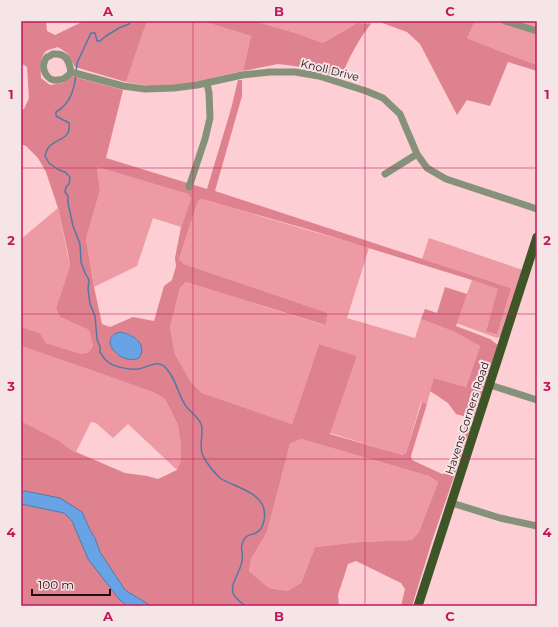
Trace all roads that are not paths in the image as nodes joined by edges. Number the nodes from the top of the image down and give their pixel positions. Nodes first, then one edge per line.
1 (505, 21) edge
2 (537, 32) edge
3 (72, 72) dead end
4 (207, 83) junction
5 (417, 154) junction
6 (384, 174) dead end
7 (189, 186) dead end
8 (537, 209) edge
9 (537, 237) edge
10 (490, 385) junction
11 (537, 400) edge
12 (452, 503) junction
13 (537, 526) edge
14 (418, 606) edge

1 - 2 street
3 - 4 street, Knoll Drive
4 - 5 street, Knoll Drive
4 - 7 street
5 - 6 street
5 - 8 street, Knoll Drive
9 - 10 main road, Havens Corners Road
10 - 11 street
10 - 12 main road, Havens Corners Road
12 - 13 street
12 - 14 main road, Havens Corners Road

